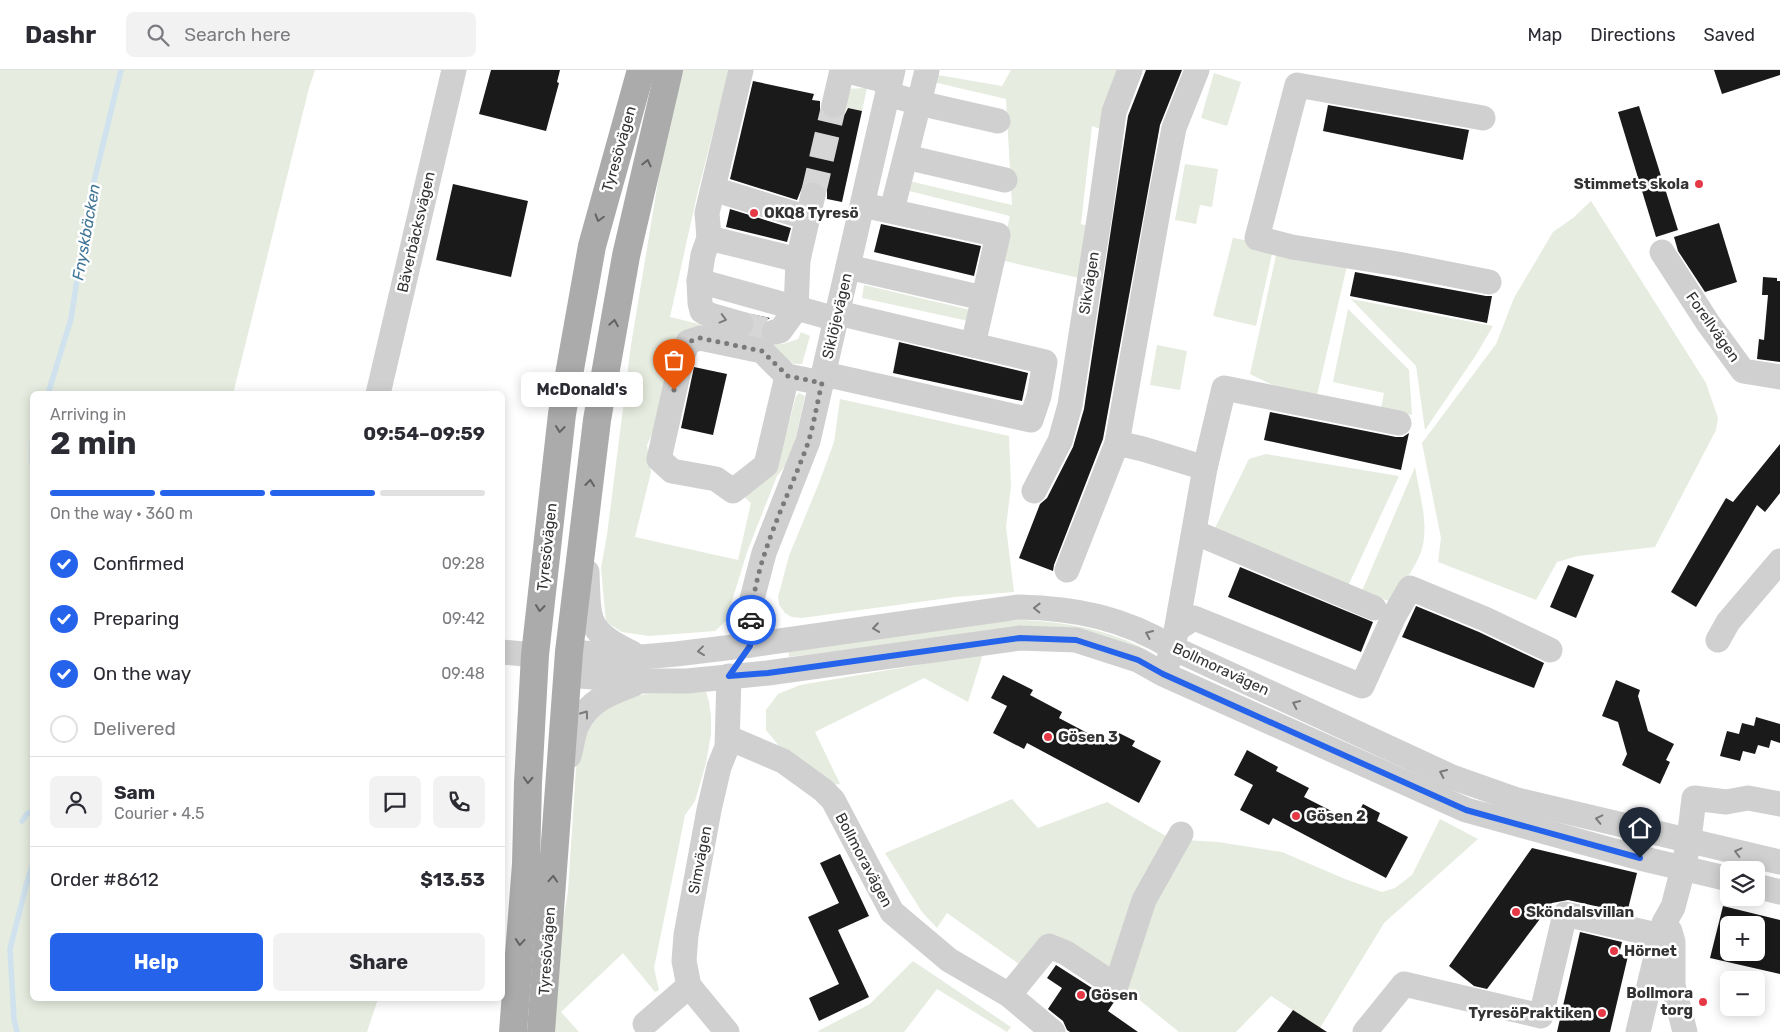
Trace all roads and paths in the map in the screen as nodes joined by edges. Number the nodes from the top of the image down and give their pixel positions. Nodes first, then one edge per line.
1 (454, 70) edge
2 (641, 70) edge
3 (669, 70) edge
4 (741, 70) edge
5 (842, 70) edge
6 (927, 70) edge
7 (1130, 70) edge
8 (1197, 70) edge
9 (891, 82) edge
10 (919, 103) junction
11 (834, 104) tunnel mouth
12 (1483, 118) dead end
13 (998, 122) dead end
14 (906, 157) junction
15 (1005, 180) dead end
16 (713, 189) junction
17 (863, 205) junction
18 (892, 210) junction
19 (709, 238) junction
20 (1662, 252) dead end
21 (798, 260) junction
22 (848, 267) junction
23 (699, 281) junction
24 (1489, 282) dead end
25 (983, 298) junction
26 (796, 309) junction
27 (837, 316) junction
28 (741, 324) tunnel mouth
29 (774, 332) dead end
30 (972, 345) junction
31 (788, 376) junction
32 (1780, 377) edge
33 (823, 378) junction
34 (379, 391) edge
35 (1399, 423) dead end
36 (1117, 443) junction
37 (1206, 468) junction
38 (1034, 491) dead end
39 (585, 532) junction
40 (1194, 532) junction
41 (1780, 561) edge
42 (1067, 570) dead end
43 (1374, 608) dead end
44 (1175, 638) junction
45 (1718, 640) dead end
46 (750, 646) junction
47 (1550, 650) dead end
48 (505, 652) edge
49 (534, 654) junction
50 (642, 657) junction
51 (568, 664) junction
52 (1163, 674) junction
53 (729, 676) junction
54 (642, 682) junction
55 (728, 738) junction
56 (559, 793) junction
57 (1780, 804) edge
58 (1181, 834) dead end
59 (1689, 840) junction
60 (1780, 862) edge
61 (1683, 869) junction
62 (1720, 878) edge
63 (1765, 888) edge
64 (1780, 892) edge
65 (1663, 930) junction
66 (689, 986) junction
67 (1016, 1001) junction
68 (645, 1024) dead end
69 (513, 1032) edge
70 (541, 1032) edge
71 (727, 1032) edge
72 (1053, 1032) edge
73 (1365, 1032) edge
74 (1638, 1032) edge
75 (1685, 1032) edge

1 - 34 street, Bäverbäcksvägen
2 -> 49 main road, Tyresövägen
39 -> 3 main road, Tyresövägen
4 - 16 street
5 - 9 street
5 - 11 street
6 - 10 street
7 - 38 street, Sikvägen
8 - 36 street
9 - 10 street
9 - 17 street, Siklöjevägen
10 - 13 street
10 - 14 street
12 - 24 street
14 - 15 street
14 - 18 street
16 - 19 street
16 - 21 street
17 - 18 street
17 - 22 street, Siklöjevägen
18 - 25 street
19 - 21 street
19 - 23 street
20 - 32 street, Forellvägen
21 - 26 street
22 - 25 street
22 - 27 street, Siklöjevägen
23 - 26 street
23 -> 28 street
25 - 30 street
26 - 27 street
26 - 29 street
27 - 30 street
27 - 33 street, Siklöjevägen
30 - 33 street
31 - 31 street
31 - 33 street
33 - 46 street, Siklöjevägen
35 - 37 street
36 - 37 street
36 - 42 street
37 - 40 street
39 - 50 street, Bollmoravägen
39 - 51 main road, Tyresövägen
40 - 43 street
40 - 44 street
41 - 45 street
44 -> 46 street, Bollmoravägen
44 - 47 street
44 - 52 street
59 -> 44 street, Bollmoravägen
46 -> 50 street, Bollmoravägen
46 - 53 street
48 - 49 street
49 - 51 main road
49 -> 69 main road, Tyresövägen
50 - 51 street, Bollmoravägen
51 - 54 street, Bollmoravägen
51 - 56 main road, Tyresövägen
52 - 53 street, Bollmoravägen
52 - 61 street, Bollmoravägen
53 - 54 street, Bollmoravägen
53 - 55 street, Simvägen
56 -> 54 street, Bollmoravägen
55 - 66 street, Simvägen
55 - 67 street, Bollmoravägen
70 -> 56 main road, Tyresövägen
57 - 59 street
58 - 67 street
60 -> 59 street, Bollmoravägen
59 - 61 street
61 - 62 street, Bollmoravägen
61 - 65 street
63 - 64 street
65 - 73 street
65 - 74 street
65 - 75 street
66 - 68 street
66 - 71 street, Simvägen
67 - 72 street, Bollmoravägen

